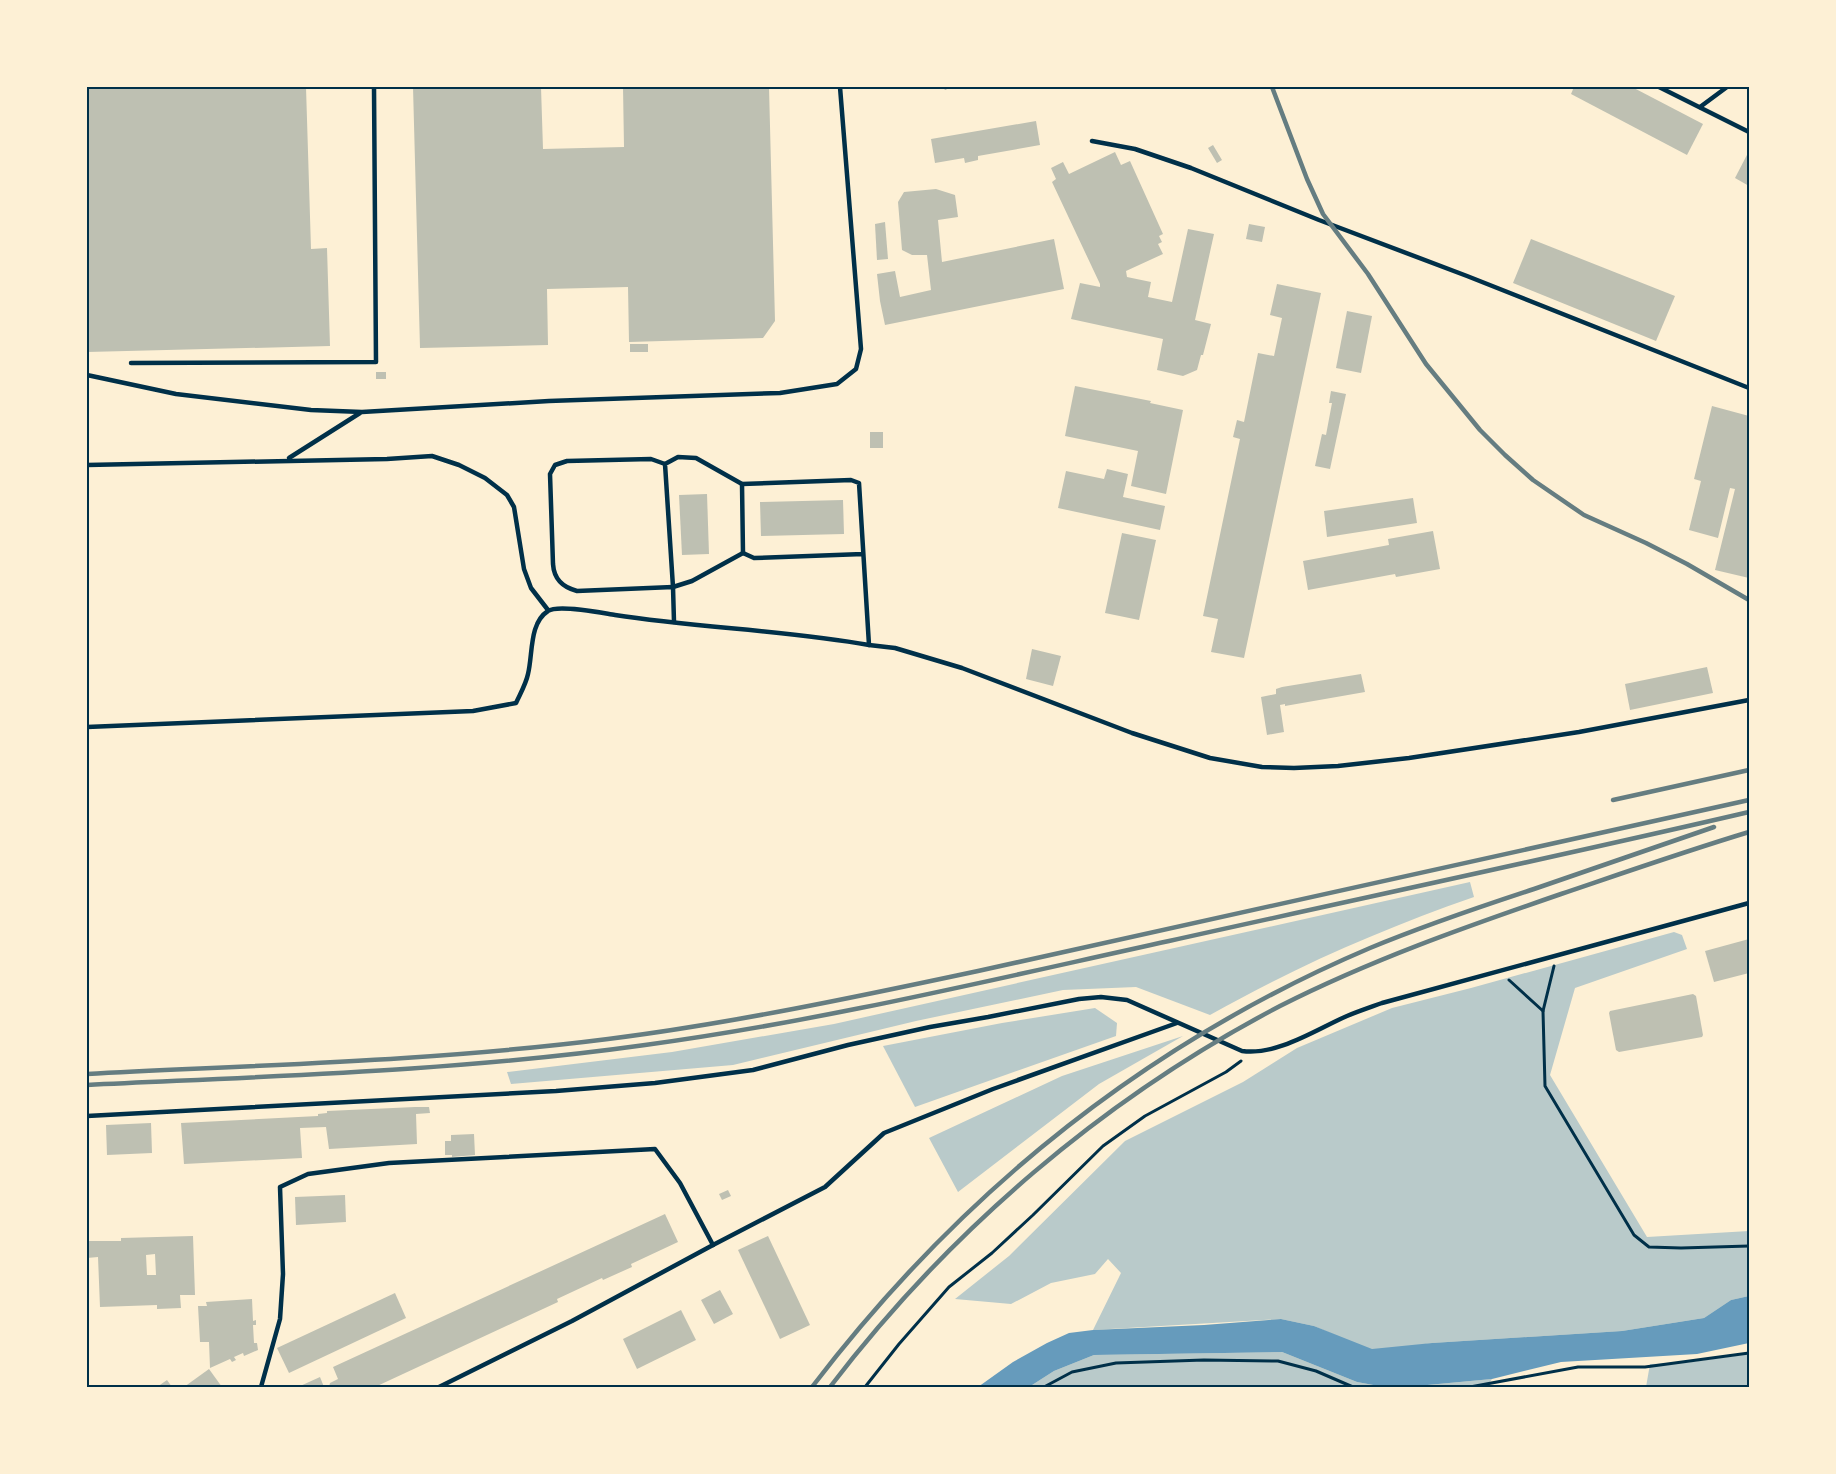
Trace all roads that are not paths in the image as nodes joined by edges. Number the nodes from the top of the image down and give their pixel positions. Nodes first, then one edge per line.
1 (374, 87) edge
2 (840, 87) edge
3 (1659, 87) edge
4 (1727, 87) edge
5 (1700, 107) junction
6 (1749, 132) edge
7 (1092, 141) dead end
8 (131, 363) dead end
9 (87, 375) edge
10 (1749, 388) edge
11 (362, 412) junction
12 (286, 460) junction
13 (665, 464) junction
14 (87, 465) edge
15 (742, 484) junction
16 (743, 553) junction
17 (863, 554) junction
18 (673, 587) junction
19 (548, 610) junction
20 (674, 622) junction
21 (869, 645) junction
22 (1749, 700) edge
23 (87, 727) edge
24 (1749, 903) edge
25 (1178, 1023) junction
26 (87, 1116) edge
27 (713, 1245) junction
28 (261, 1387) edge
29 (440, 1387) edge

1 - 8 lane
2 - 11 lane
3 - 5 lane
4 - 5 lane
5 - 6 lane
7 - 10 lane
9 - 11 lane
11 - 12 lane
12 - 14 lane
12 - 19 lane
13 - 15 lane
13 - 18 lane
13 - 18 lane
15 - 16 lane
15 - 17 lane
16 - 17 lane
16 - 18 lane
17 - 21 lane
18 - 20 lane
19 - 20 lane
19 - 23 lane
20 - 21 lane
21 - 22 lane
24 - 25 lane
25 - 26 lane
25 - 27 lane
27 - 28 lane
27 - 29 lane

